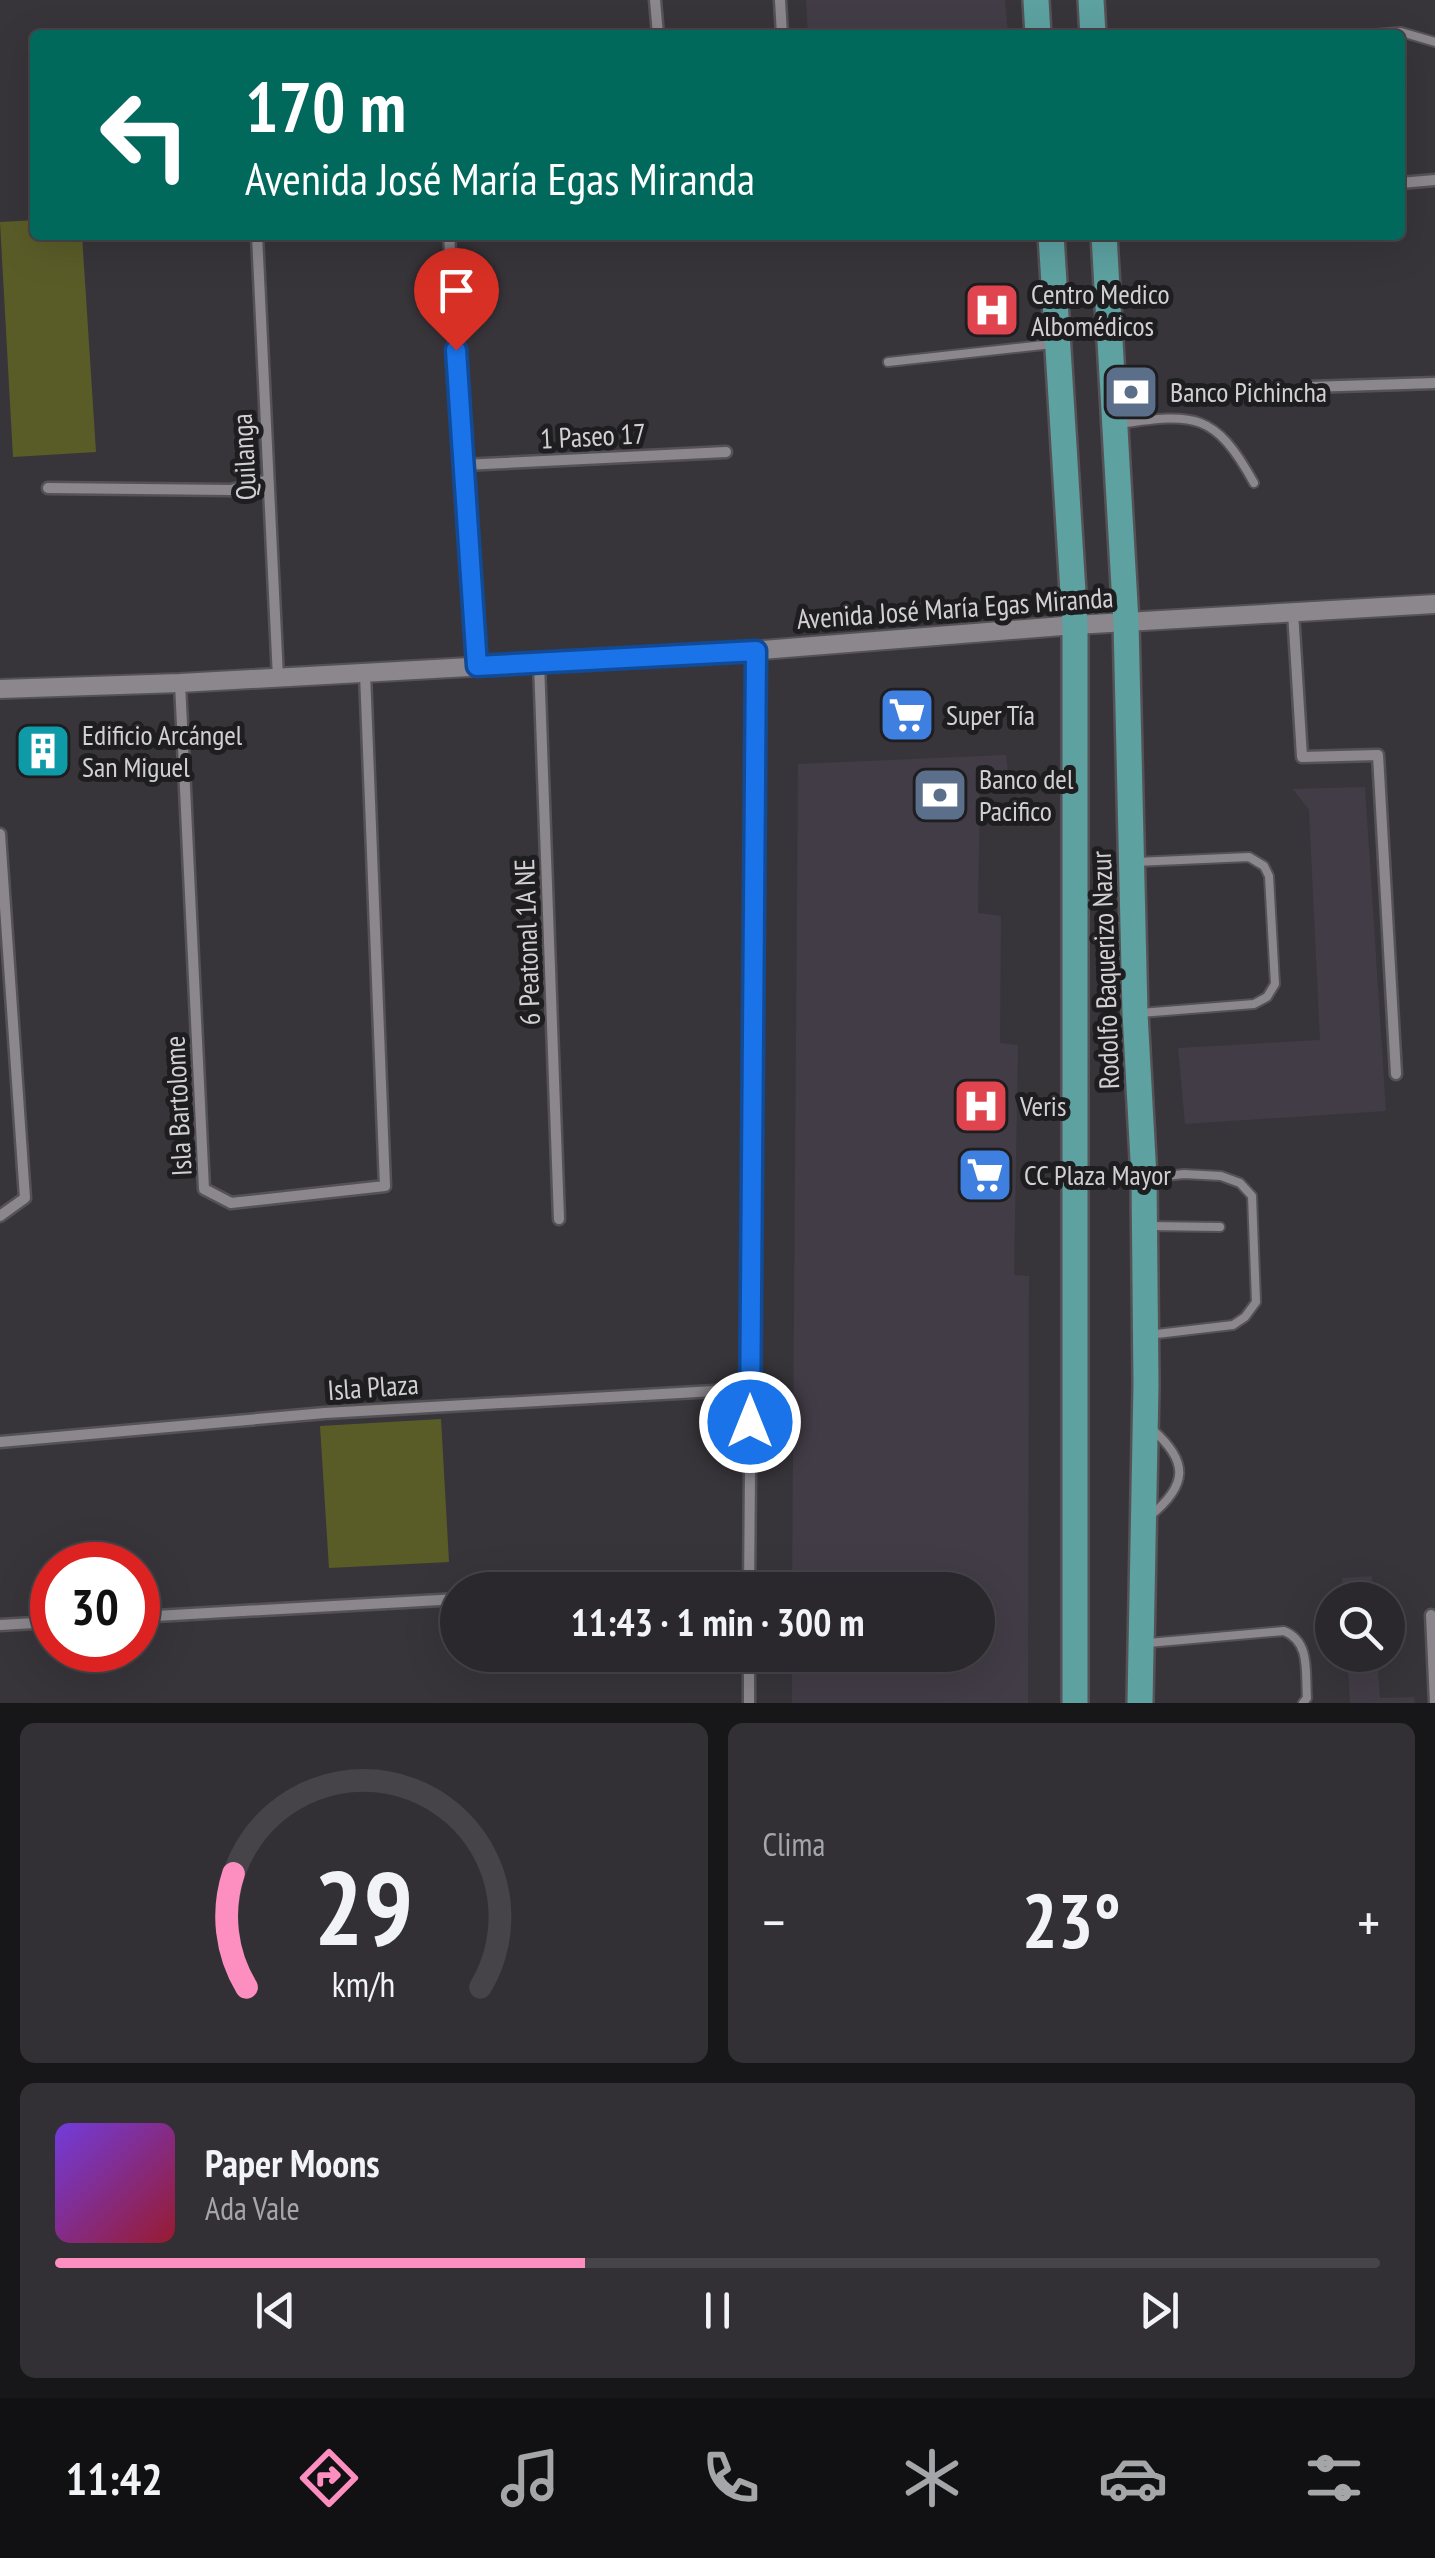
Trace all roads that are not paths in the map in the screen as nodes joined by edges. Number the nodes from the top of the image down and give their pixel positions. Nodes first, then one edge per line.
1 (654, 0) edge
2 (780, 0) edge
3 (1036, 0) edge
4 (1091, 0) edge
5 (657, 30) edge
6 (782, 30) edge
7 (1038, 30) edge
8 (1093, 30) edge
9 (1405, 33) edge
10 (1435, 42) edge
11 (1435, 180) edge
12 (1405, 182) edge
13 (256, 240) edge
14 (449, 240) edge
15 (1050, 240) edge
16 (1104, 240) edge
17 (1058, 343) junction
18 (888, 362) dead end
19 (1435, 383) edge
20 (1309, 387) dead end
21 (1115, 425) junction
22 (726, 452) dead end
23 (463, 465) junction
24 (268, 480) junction
25 (1254, 483) dead end
26 (48, 488) dead end
27 (1435, 604) edge
28 (1293, 612) junction
29 (1126, 622) junction
30 (1075, 624) junction
31 (756, 651) junction
32 (539, 663) junction
33 (477, 666) junction
34 (365, 672) junction
35 (278, 678) junction
36 (180, 683) junction
37 (0, 689) edge
38 (0, 834) edge
39 (1132, 862) junction
40 (1135, 1014) junction
41 (1396, 1074) dead end
42 (1144, 1178) junction
43 (0, 1216) edge
44 (560, 1219) dead end
45 (1144, 1226) junction
46 (1220, 1227) dead end
47 (1144, 1335) junction
48 (750, 1389) junction
49 (0, 1442) edge
50 (749, 1572) edge
51 (440, 1600) edge
52 (160, 1615) edge
53 (1430, 1615) dead end
54 (30, 1623) edge
55 (0, 1625) edge
56 (1142, 1643) junction
57 (749, 1672) edge
58 (749, 1703) edge
59 (1075, 1703) edge
60 (1140, 1703) edge
61 (1304, 1703) edge
62 (1435, 1703) edge

1 - 5 street
2 - 6 street
3 - 7 main road
4 - 8 main road
9 - 10 lane
11 - 12 street
13 - 24 street, Quilanga
14 - 23 street
15 - 17 main road, Rodolfo Baquerizo Nazur
16 - 21 main road, Rodolfo Baquerizo Nazur
17 - 18 lane
17 - 30 main road, Rodolfo Baquerizo Nazur
19 - 20 street
21 - 25 lane
21 - 29 main road, Rodolfo Baquerizo Nazur
22 - 23 street, 1 Paseo 17
23 - 33 street
24 - 26 street
24 - 35 street, Quilanga
27 - 28 street, Avenida José María Egas Miranda
28 - 29 street, Avenida José María Egas Miranda
28 - 41 street
29 - 30 street, Avenida José María Egas Miranda
29 - 39 main road, Rodolfo Baquerizo Nazur
30 - 31 street, Avenida José María Egas Miranda
30 - 59 main road, Rodolfo Baquerizo Nazur
31 - 32 street, Avenida José María Egas Miranda
31 - 48 street
32 - 33 street, Avenida José María Egas Miranda
32 - 44 street, 6 Peatonal 1A NE
33 - 34 street, Avenida José María Egas Miranda
34 - 35 street, Avenida José María Egas Miranda
34 - 36 street, Isla Bartolome
35 - 36 street, Avenida José María Egas Miranda
36 - 37 street, Avenida José María Egas Miranda
38 - 43 street
39 - 40 main road, Rodolfo Baquerizo Nazur
39 - 40 lane
40 - 42 main road, Rodolfo Baquerizo Nazur
42 - 45 main road, Rodolfo Baquerizo Nazur
42 - 47 lane
45 - 46 lane
45 - 47 main road, Rodolfo Baquerizo Nazur
47 - 56 main road, Rodolfo Baquerizo Nazur
48 - 49 street, Isla Plaza
48 - 50 street
51 - 52 street
53 - 62 street
54 - 55 street
56 - 60 main road, Rodolfo Baquerizo Nazur
56 - 61 lane
57 - 58 street

